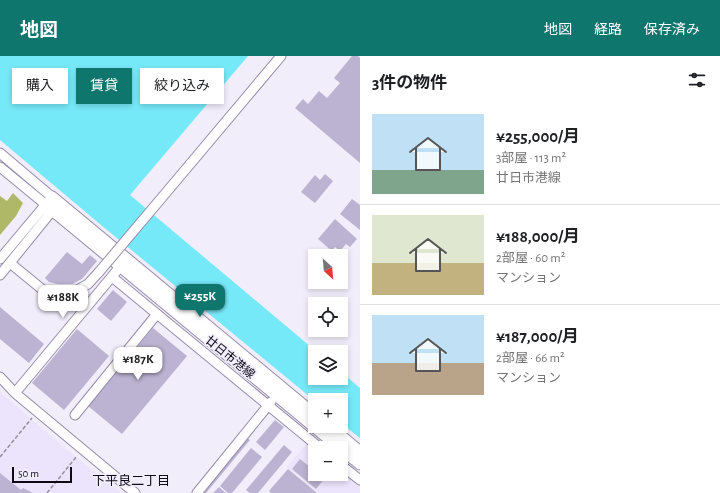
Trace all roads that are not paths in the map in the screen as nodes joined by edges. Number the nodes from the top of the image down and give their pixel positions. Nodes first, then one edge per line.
1 (281, 56) edge
2 (0, 153) edge
3 (0, 167) edge
4 (52, 204) junction
5 (0, 259) edge
6 (10, 263) junction
7 (123, 263) junction
8 (0, 275) edge
9 (112, 277) junction
10 (157, 314) junction
11 (213, 337) junction
12 (202, 351) junction
13 (0, 377) edge
14 (15, 393) junction
15 (278, 405) junction
16 (308, 413) edge
17 (75, 415) dead end
18 (337, 433) edge
19 (246, 437) junction
20 (313, 441) edge
21 (331, 441) edge
22 (360, 452) edge
23 (348, 454) edge
24 (360, 464) edge
25 (348, 471) edge
26 (360, 480) edge
27 (134, 493) edge
28 (197, 493) edge
29 (203, 493) edge

1 - 6 street, bridge
2 - 4 street
3 - 4 street
4 - 5 street
4 - 6 street
4 - 7 main road, 廿日市港線
6 - 8 street
7 - 9 street
7 - 11 main road, 廿日市港線
9 - 10 street
9 - 14 street
10 - 12 street
10 - 17 street
11 - 12 street
11 - 15 main road, 廿日市港線
12 - 15 street
13 - 14 street
14 - 27 street
15 - 16 main road, 廿日市港線
15 - 19 street
15 - 20 street
15 - 21 main road, 廿日市港線
18 - 22 main road
19 - 28 street
19 - 29 street
23 - 24 main road, 廿日市港線
25 - 26 street

